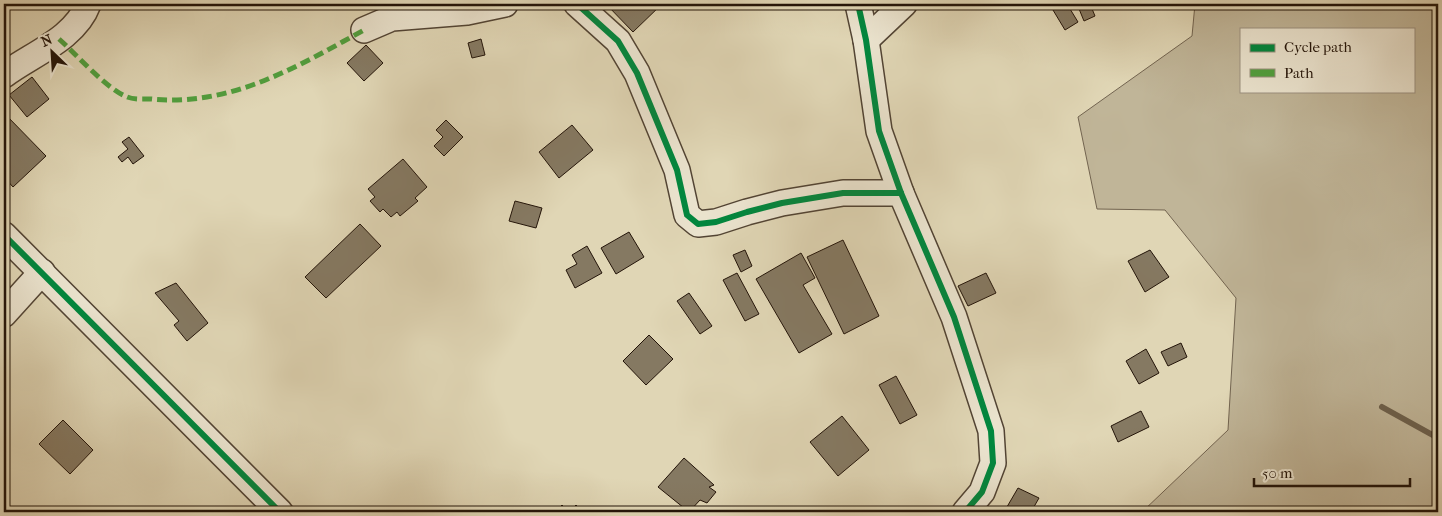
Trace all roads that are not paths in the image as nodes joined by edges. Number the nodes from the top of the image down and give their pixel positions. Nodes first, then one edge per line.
1 (88, 4) edge
2 (505, 4) edge
3 (577, 4) edge
4 (858, 4) edge
5 (904, 4) edge
6 (364, 30) dead end
7 (866, 40) junction
8 (4, 75) edge
9 (901, 194) junction
10 (4, 235) edge
11 (42, 272) junction
12 (4, 314) edge
13 (280, 512) edge
14 (965, 512) edge

1 - 8 street
2 - 6 street
3 - 9 street
4 - 7 street
5 - 7 street
7 - 9 street
9 - 14 street
10 - 11 street
11 - 12 street
11 - 13 street

